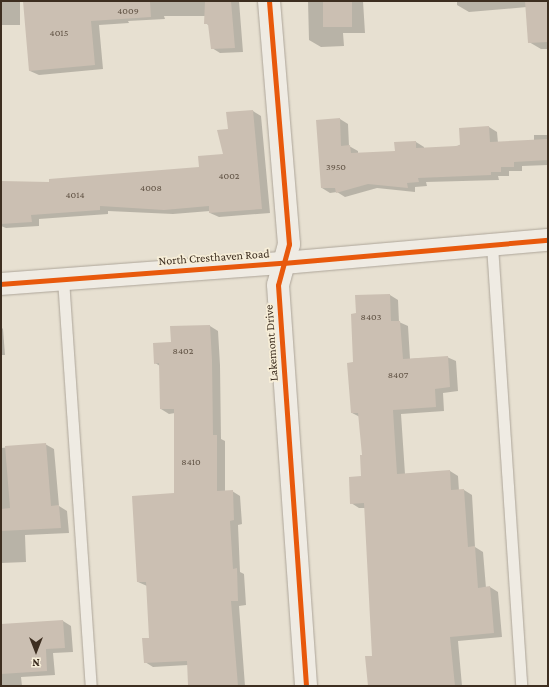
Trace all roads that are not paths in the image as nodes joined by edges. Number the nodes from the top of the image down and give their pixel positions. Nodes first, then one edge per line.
1 (269, 1) edge
2 (548, 240) edge
3 (492, 245) junction
4 (283, 263) junction
5 (63, 280) junction
6 (1, 284) edge
7 (91, 686) edge
8 (306, 686) edge
9 (521, 686) edge

1 - 4 street, Lakemont Drive
2 - 3 street, North Cresthaven Road
3 - 4 street, North Cresthaven Road
3 - 9 lane
4 - 5 street, North Cresthaven Road
4 - 8 street, Lakemont Drive
5 - 6 street, North Cresthaven Road
5 - 7 lane

